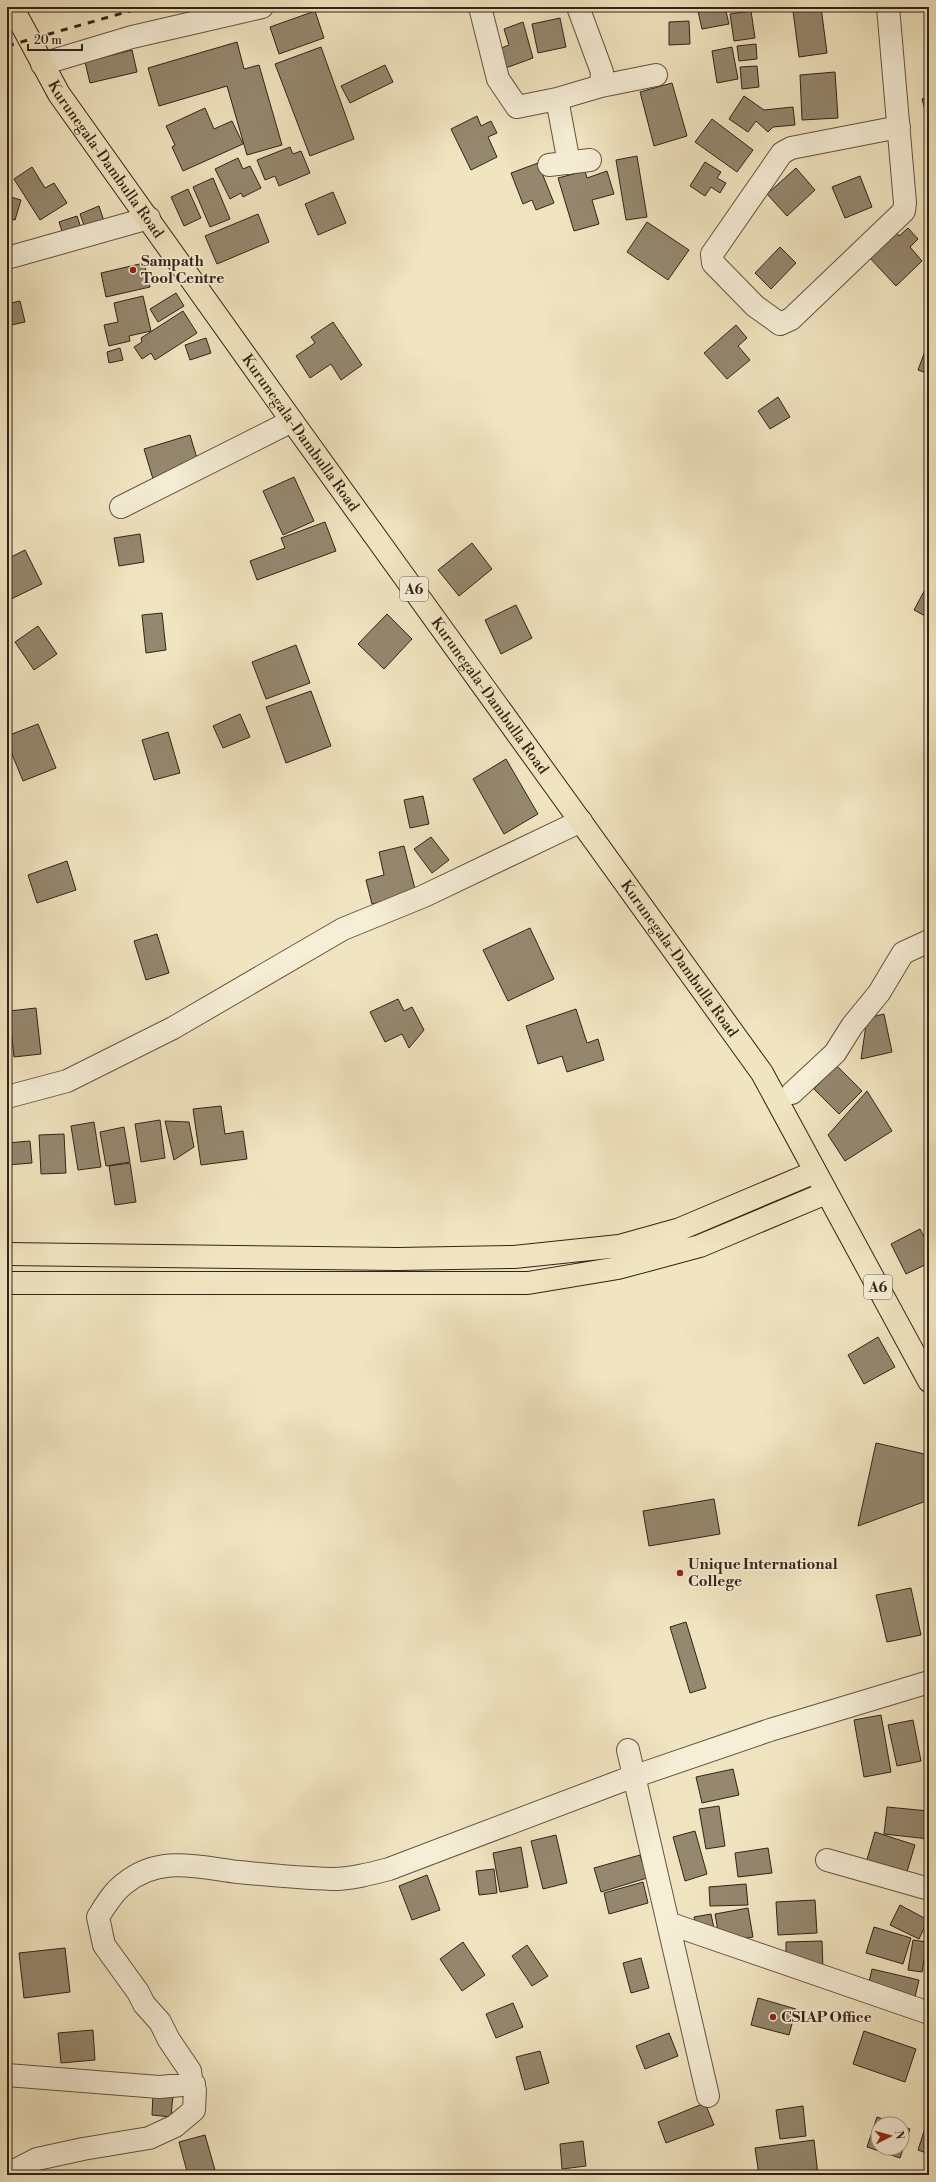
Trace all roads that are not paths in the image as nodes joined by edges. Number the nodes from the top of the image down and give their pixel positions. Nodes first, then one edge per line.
1 (12, 7) edge
2 (262, 7) edge
3 (480, 7) edge
4 (578, 7) edge
5 (888, 7) edge
6 (42, 64) junction
7 (656, 75) dead end
8 (601, 86) junction
9 (557, 99) junction
10 (899, 127) junction
11 (569, 162) dead end
12 (149, 218) junction
13 (7, 258) edge
14 (292, 421) junction
15 (121, 507) dead end
16 (581, 821) junction
17 (929, 941) edge
18 (792, 1093) dead end
19 (7, 1097) edge
20 (815, 1172) junction
21 (826, 1193) junction
22 (7, 1254) edge
23 (7, 1283) edge
24 (929, 1381) edge
25 (929, 1682) edge
26 (628, 1750) dead end
27 (634, 1777) junction
28 (827, 1860) dead end
29 (929, 1888) edge
30 (668, 1923) junction
31 (929, 2013) edge
32 (7, 2074) edge
33 (193, 2084) junction
34 (708, 2096) dead end
35 (9, 2175) edge

1 - 6 highway, Kurunegala-Dambulla Road / A6
2 - 6 street
3 - 9 street
4 - 8 street
5 - 10 street
6 - 12 highway, Kurunegala-Dambulla Road / A6
7 - 8 street
8 - 9 street
9 - 11 street
10 - 10 street
12 - 13 street
12 - 14 highway, Kurunegala-Dambulla Road / A6
14 - 15 street
14 - 16 highway, Kurunegala-Dambulla Road / A6
16 - 19 street
16 - 20 highway, Kurunegala-Dambulla Road / A6
17 - 18 street
20 - 21 highway, Kurunegala-Dambulla Road / A6
20 - 22 highway
21 - 23 highway
21 - 24 highway, Kurunegala-Dambulla Road / A6
25 - 27 street
26 - 27 street
27 - 30 street
27 - 33 street
28 - 29 street
30 - 31 street
30 - 34 street
32 - 33 street
33 - 35 street

